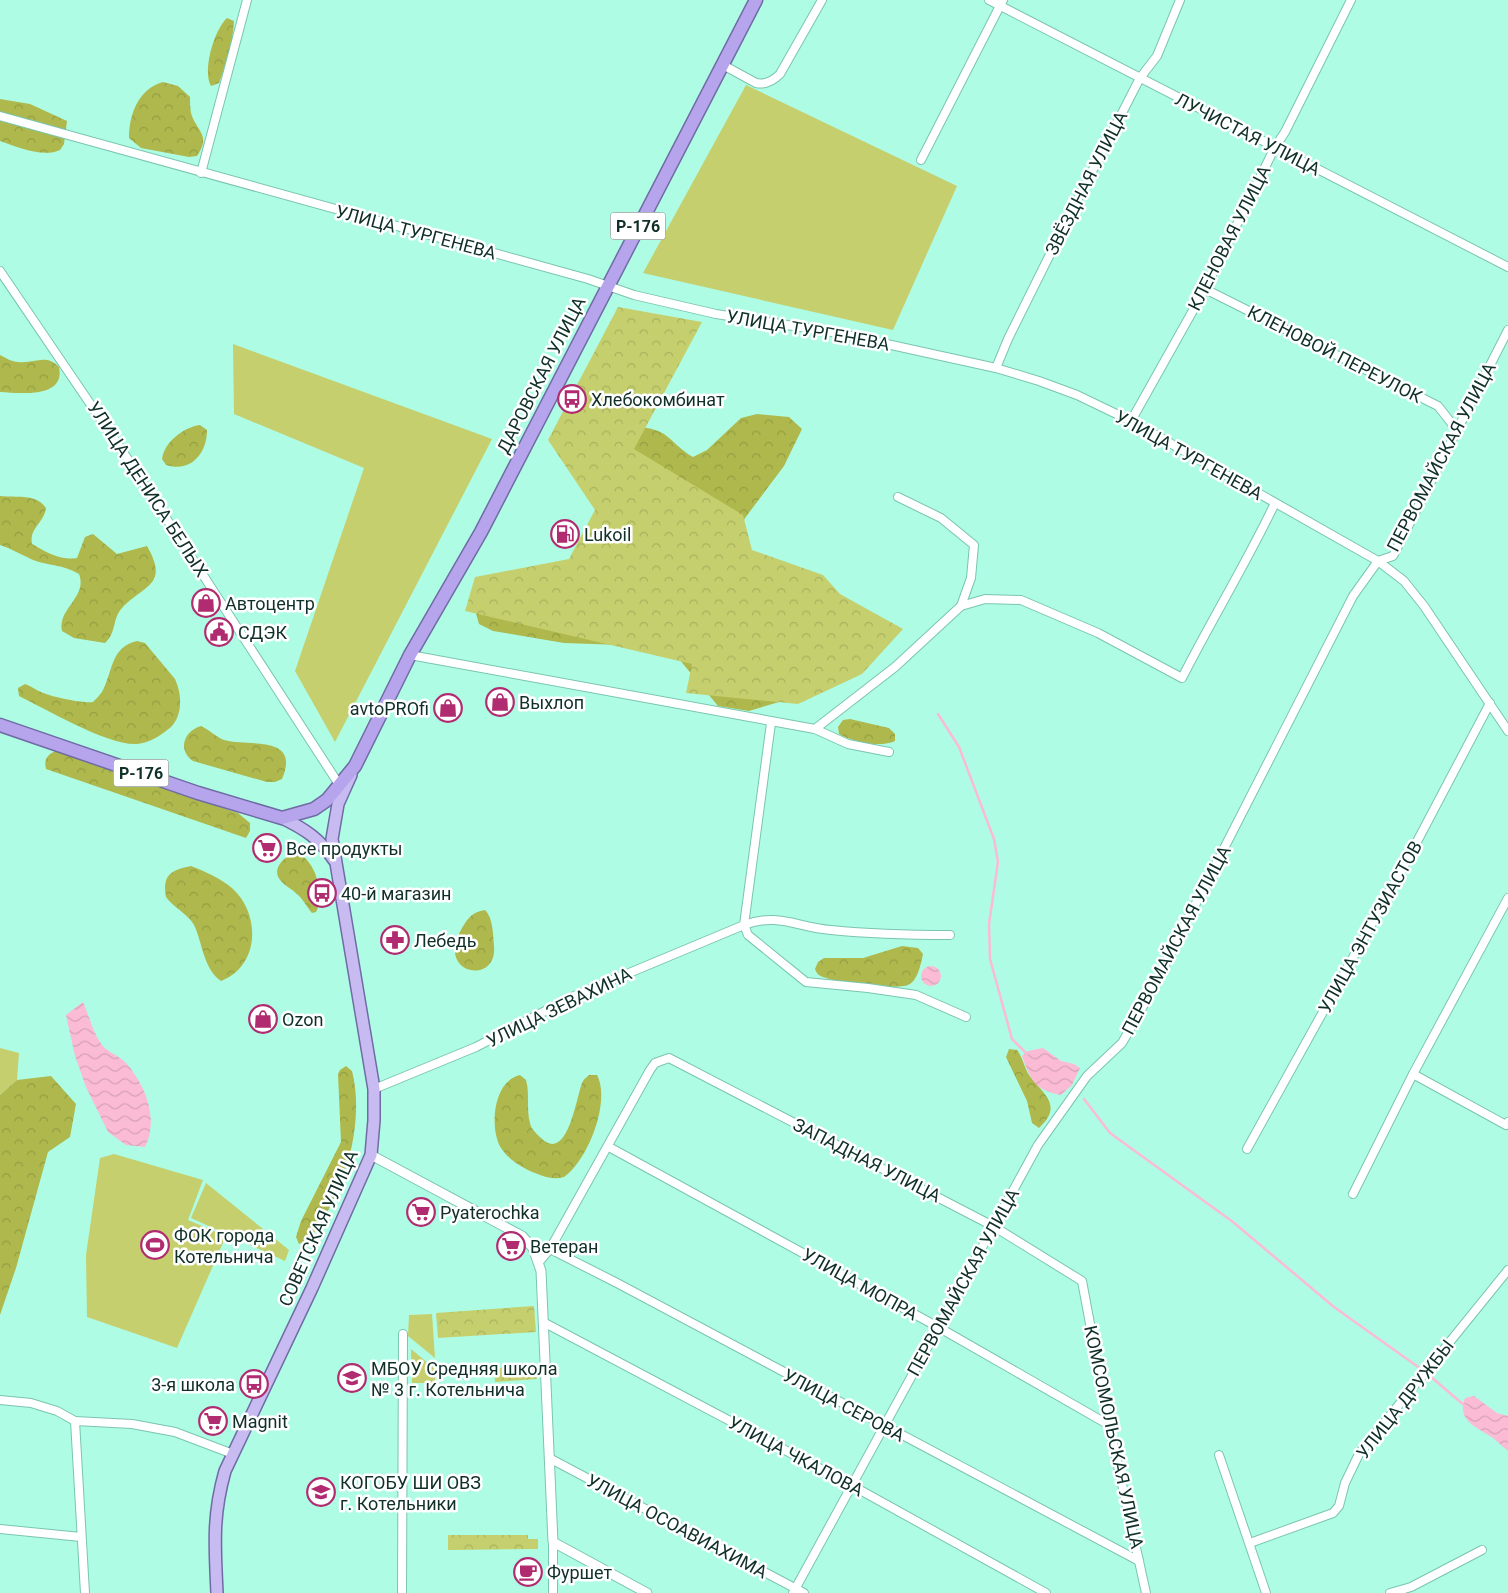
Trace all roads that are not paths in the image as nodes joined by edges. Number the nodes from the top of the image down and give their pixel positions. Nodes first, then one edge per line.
1 (247, 0) edge
2 (756, 0) edge
3 (822, 0) edge
4 (989, 0) edge
5 (1180, 0) edge
6 (1351, 0) edge
7 (1001, 3) edge
8 (723, 65) junction
9 (1140, 78) junction
10 (0, 116) edge
11 (1275, 147) junction
12 (921, 160) dead end
13 (201, 173) junction
14 (1508, 267) edge
15 (0, 271) edge
16 (607, 285) junction
17 (1205, 289) junction
18 (1508, 330) edge
19 (996, 368) junction
20 (1131, 421) junction
21 (1456, 429) junction
22 (898, 497) dead end
23 (1275, 503) junction
24 (1378, 561) junction
25 (961, 606) junction
26 (410, 655) junction
27 (1490, 703) junction
28 (771, 723) junction
29 (0, 725) edge
30 (815, 729) junction
31 (1508, 731) edge
32 (890, 752) dead end
33 (355, 766) junction
34 (340, 786) junction
35 (282, 818) junction
36 (334, 823) joint
37 (336, 864) junction
38 (1508, 898) edge
39 (744, 924) junction
40 (950, 935) dead end
41 (966, 1017) dead end
42 (1413, 1074) junction
43 (374, 1089) junction
44 (1508, 1122) edge
45 (609, 1147) junction
46 (1247, 1149) dead end
47 (371, 1155) junction
48 (1353, 1194) dead end
49 (993, 1226) junction
50 (533, 1248) junction
51 (550, 1249) junction
52 (539, 1262) junction
53 (1508, 1270) edge
54 (1082, 1281) joint
55 (543, 1322) junction
56 (938, 1327) junction
57 (403, 1334) dead end
58 (0, 1400) edge
59 (75, 1421) junction
60 (1109, 1425) junction
61 (882, 1426) junction
62 (233, 1454) junction
63 (1219, 1455) dead end
64 (551, 1459) junction
65 (851, 1485) junction
66 (0, 1529) edge
67 (82, 1537) junction
68 (553, 1542) junction
69 (1250, 1544) junction
70 (1482, 1550) dead end
71 (1139, 1562) junction
72 (794, 1591) edge
73 (86, 1593) edge
74 (217, 1593) edge
75 (402, 1593) edge
76 (553, 1593) edge
77 (647, 1593) edge
78 (804, 1593) edge
79 (1046, 1593) edge
80 (1146, 1593) edge
81 (1266, 1593) edge
82 (1390, 1593) edge

1 - 13 street
2 - 8 highway, ДАРОВСКАЯ УЛИЦА / Р-176
3 - 8 street
4 - 7 street, ЛУЧИСТАЯ УЛИЦА
5 - 9 street, ЗВЁЗДНАЯ УЛИЦА
6 - 11 street, КЛЕНОВАЯ УЛИЦА
7 - 9 street, ЛУЧИСТАЯ УЛИЦА
7 - 12 street
8 - 16 highway, ДАРОВСКАЯ УЛИЦА / Р-176
9 - 11 street, ЛУЧИСТАЯ УЛИЦА
9 - 19 street, ЗВЁЗДНАЯ УЛИЦА
10 - 13 street, УЛИЦА ТУРГЕНЕВА
11 - 14 street, ЛУЧИСТАЯ УЛИЦА
11 - 17 street, КЛЕНОВАЯ УЛИЦА
13 - 16 street, УЛИЦА ТУРГЕНЕВА
15 - 34 street, УЛИЦА ДЕНИСА БЕЛЫХ
16 - 19 street, УЛИЦА ТУРГЕНЕВА
16 - 26 highway, ДАРОВСКАЯ УЛИЦА / Р-176
17 - 20 street, КЛЕНОВАЯ УЛИЦА
17 - 21 street, КЛЕНОВОЙ ПЕРЕУЛОК
18 - 21 street, ПЕРВОМАЙСКАЯ УЛИЦА
19 - 20 street, УЛИЦА ТУРГЕНЕВА
20 - 23 street, УЛИЦА ТУРГЕНЕВА
21 - 24 street, ПЕРВОМАЙСКАЯ УЛИЦА
22 - 25 street
23 - 24 street, УЛИЦА ТУРГЕНЕВА
23 - 25 street
24 - 27 street, УЛИЦА ТУРГЕНЕВА
24 - 49 street, ПЕРВОМАЙСКАЯ УЛИЦА
25 - 30 street
26 - 28 street
26 - 33 highway, ДАРОВСКАЯ УЛИЦА / Р-176
27 - 31 street, УЛИЦА ТУРГЕНЕВА
27 - 46 street, УЛИЦА ЭНТУЗИАСТОВ
28 - 30 street
28 - 39 street
29 - 35 highway, Р-176
30 - 32 street
33 - 34 highway, ДАРОВСКАЯ УЛИЦА / Р-176
33 - 36 main road, ДАРОВСКАЯ УЛИЦА
34 - 35 highway, ДАРОВСКАЯ УЛИЦА / Р-176
35 - 37 main road, СОВЕТСКАЯ УЛИЦА
36 - 37 main road, СОВЕТСКАЯ УЛИЦА
37 - 43 main road, СОВЕТСКАЯ УЛИЦА
38 - 42 street
39 - 40 street, УЛИЦА ЗЕВАХИНА
39 - 41 street
39 - 43 street, УЛИЦА ЗЕВАХИНА
42 - 44 street
42 - 48 street
43 - 47 main road, СОВЕТСКАЯ УЛИЦА
45 - 49 street, ЗАПАДНАЯ УЛИЦА
45 - 51 street
45 - 56 street, УЛИЦА МОПРА
47 - 50 street
47 - 62 main road, СОВЕТСКАЯ УЛИЦА
49 - 54 street, ЗАПАДНАЯ УЛИЦА
49 - 56 street, ПЕРВОМАЙСКАЯ УЛИЦА
50 - 51 street
50 - 52 street
51 - 52 street
51 - 61 street, УЛИЦА СЕРОВА
52 - 55 street
53 - 69 street, УЛИЦА ДРУЖБЫ
54 - 60 street, КОМСОМОЛЬСКАЯ УЛИЦА
55 - 64 street
55 - 65 street, УЛИЦА ЧКАЛОВА
56 - 60 street, УЛИЦА МОПРА
56 - 61 street, ПЕРВОМАЙСКАЯ УЛИЦА
57 - 75 street
58 - 59 street
59 - 62 street
59 - 67 street
60 - 71 street, КОМСОМОЛЬСКАЯ УЛИЦА
61 - 65 street, ПЕРВОМАЙСКАЯ УЛИЦА
61 - 71 street, УЛИЦА СЕРОВА
62 - 74 main road, СОВЕТСКАЯ УЛИЦА
63 - 69 street
64 - 68 street
64 - 72 street, УЛИЦА ОСОАВИАХИМА
65 - 72 street, ПЕРВОМАЙСКАЯ УЛИЦА
65 - 79 street, УЛИЦА ЧКАЛОВА
66 - 67 street
67 - 73 street
68 - 76 street
68 - 77 street
69 - 81 street
70 - 82 street
71 - 80 street, КОМСОМОЛЬСКАЯ УЛИЦА
72 - 78 street, УЛИЦА ОСОАВИАХИМА

